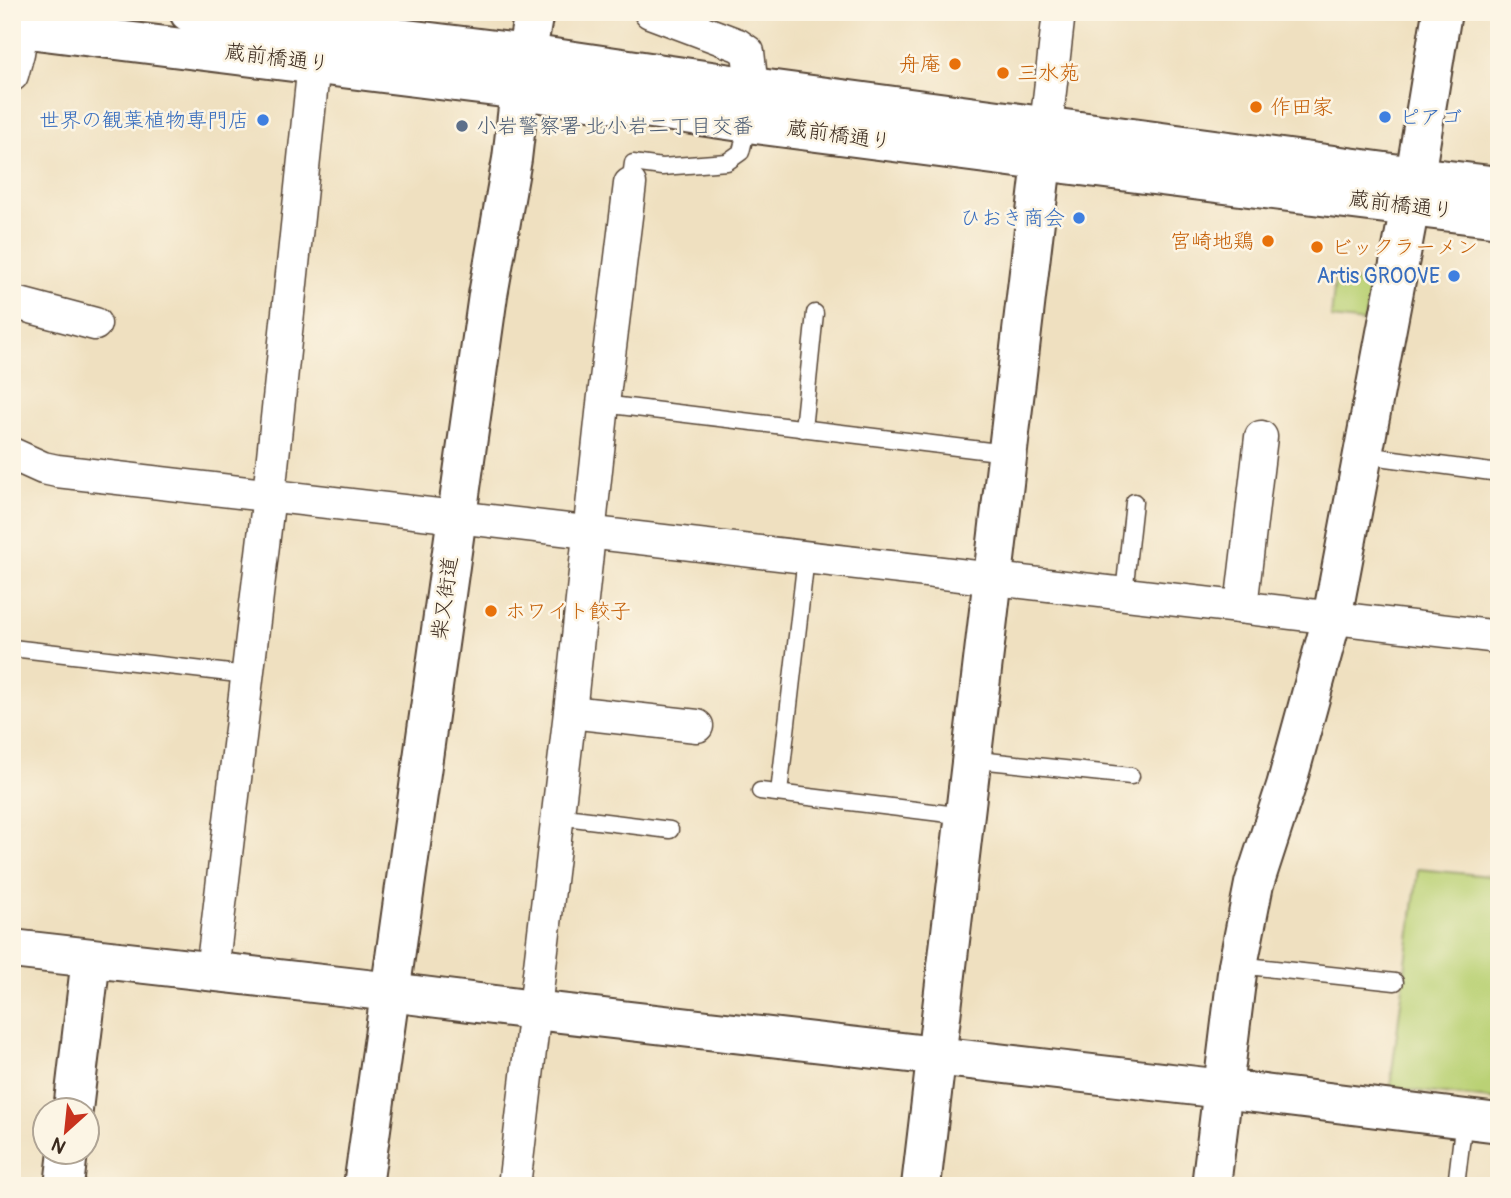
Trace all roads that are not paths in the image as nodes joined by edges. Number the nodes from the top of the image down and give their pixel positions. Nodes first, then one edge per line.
1 (189, 12) edge
2 (534, 12) edge
3 (650, 12) edge
4 (1059, 12) edge
5 (1442, 12) edge
6 (17, 27) edge
7 (314, 63) junction
8 (524, 72) junction
9 (12, 75) edge
10 (750, 105) junction
11 (1043, 144) junction
12 (630, 184) joint
13 (1499, 186) edge
14 (1413, 191) junction
15 (1499, 218) edge
16 (12, 302) edge
17 (815, 313) dead end
18 (95, 324) dead end
19 (603, 404) junction
20 (803, 429) junction
21 (1261, 437) dead end
22 (1006, 453) junction
23 (12, 454) edge
24 (1364, 455) junction
25 (1499, 473) edge
26 (269, 495) junction
27 (1134, 502) dead end
28 (457, 516) junction
29 (589, 531) junction
30 (806, 556) junction
31 (992, 579) junction
32 (1124, 593) junction
33 (1241, 607) junction
34 (1332, 618) junction
35 (1499, 637) edge
36 (12, 648) edge
37 (247, 675) junction
38 (570, 712) junction
39 (697, 726) dead end
40 (971, 757) junction
41 (1132, 776) dead end
42 (761, 791) dead end
43 (779, 793) junction
44 (557, 816) junction
45 (965, 816) junction
46 (670, 830) dead end
47 (12, 949) edge
48 (91, 958) junction
49 (1238, 965) junction
50 (212, 971) junction
51 (1395, 982) dead end
52 (391, 992) junction
53 (534, 1010) junction
54 (936, 1056) junction
55 (1223, 1089) junction
56 (75, 1096) edge
57 (1481, 1121) edge
58 (66, 1166) edge
59 (64, 1186) edge
60 (363, 1186) edge
61 (514, 1186) edge
62 (921, 1186) edge
63 (1211, 1186) edge
64 (1457, 1186) edge

1 - 8 street, 蔵前橋通り
2 - 8 street, 柴又街道
3 - 10 street
4 - 11 street
5 - 14 street
6 - 7 street, 蔵前橋通り
6 - 9 street
7 - 8 street, 蔵前橋通り
7 - 26 street
8 - 10 street, 蔵前橋通り
8 - 28 street, 柴又街道
10 - 11 street, 蔵前橋通り
10 - 12 lane
11 - 14 street, 蔵前橋通り
11 - 22 street
12 - 19 street
13 - 14 street, 蔵前橋通り
14 - 15 street, 蔵前橋通り
14 - 24 street
16 - 18 street
17 - 20 lane
19 - 20 lane
19 - 29 street
20 - 22 lane
21 - 33 street
22 - 31 street
23 - 26 street
24 - 25 lane
24 - 34 street
26 - 28 street
26 - 37 street
27 - 32 lane
28 - 29 street
28 - 52 street, 柴又街道
29 - 30 street
29 - 38 street
30 - 31 street
30 - 43 lane
31 - 32 street
31 - 40 street
32 - 33 street
33 - 34 street
34 - 35 street
34 - 49 street
36 - 37 lane
37 - 50 street
38 - 39 street
38 - 44 street
40 - 41 lane
40 - 45 street
42 - 43 lane
43 - 45 lane
44 - 46 lane
44 - 53 street
45 - 54 street
47 - 48 street
48 - 50 street
48 - 56 street
49 - 51 lane
49 - 55 street
50 - 52 street
52 - 53 street
52 - 60 street, 柴又街道
53 - 54 street
53 - 61 street
54 - 55 street
54 - 62 street
55 - 57 street
55 - 63 street
57 - 64 lane
58 - 59 street

